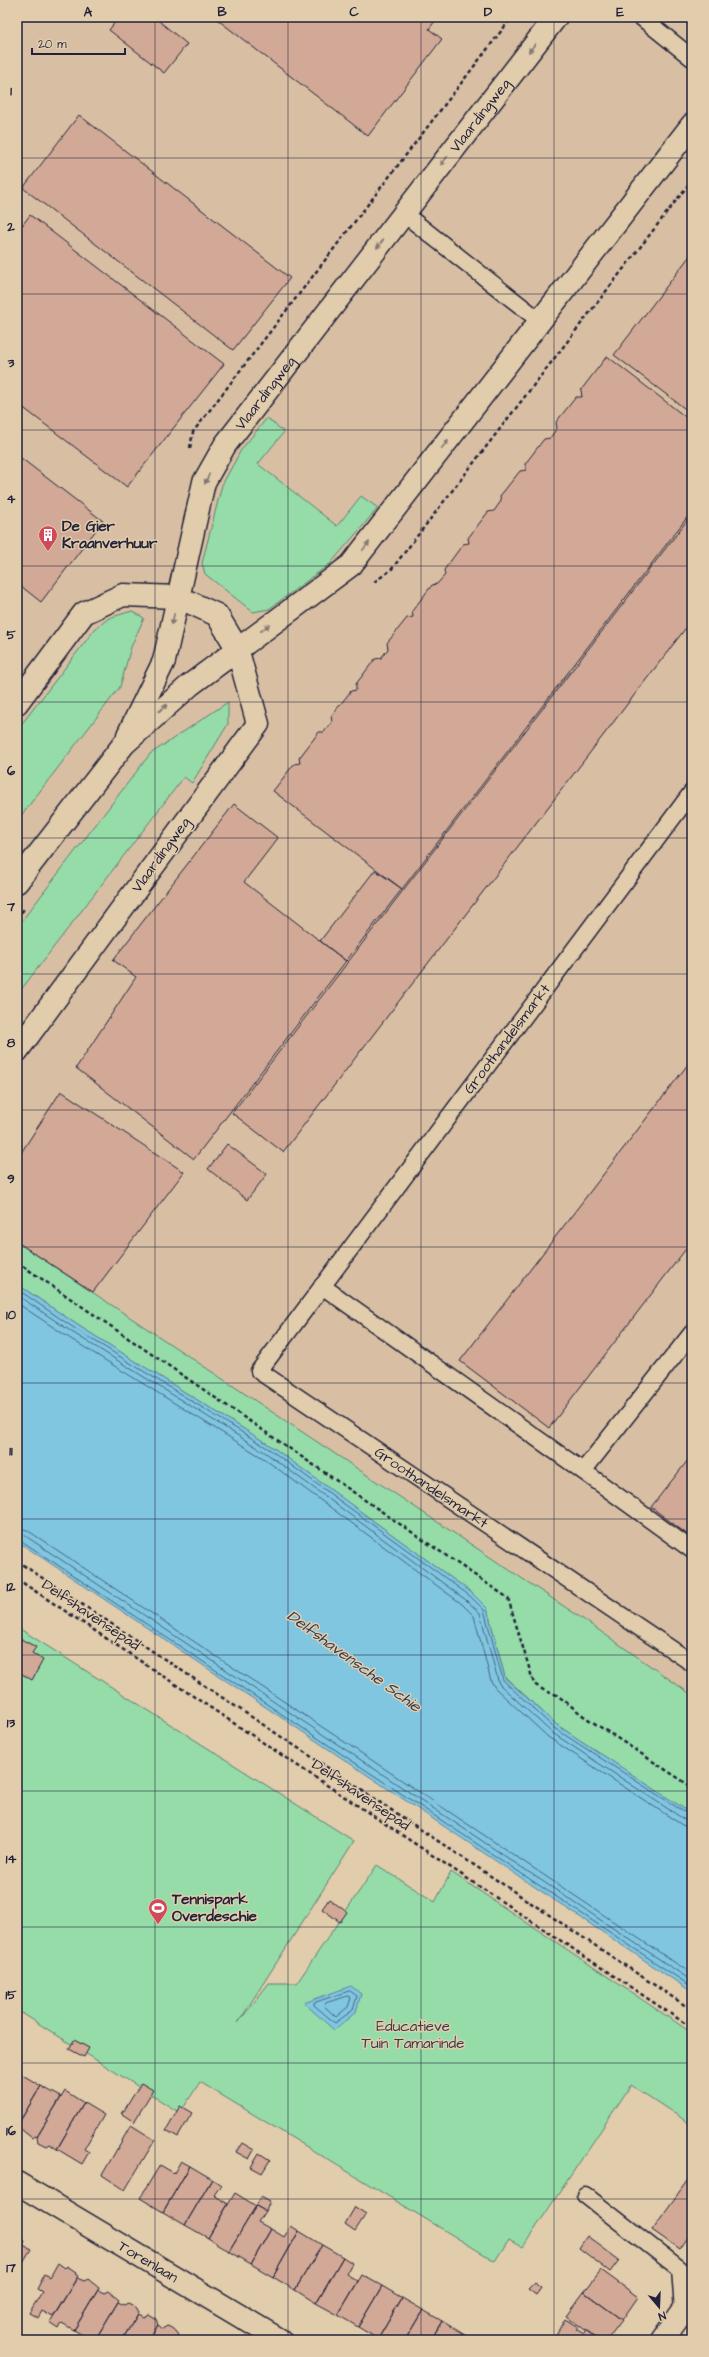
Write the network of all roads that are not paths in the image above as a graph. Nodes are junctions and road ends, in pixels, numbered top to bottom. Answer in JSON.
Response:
{"nodes":[{"id":1,"x":556,"y":17,"type":"edge"},
{"id":2,"x":641,"y":17,"type":"edge"},
{"id":3,"x":692,"y":58,"type":"edge"},
{"id":4,"x":692,"y":125,"type":"edge"},
{"id":5,"x":404,"y":213,"type":"junction"},
{"id":6,"x":540,"y":321,"type":"junction"},
{"id":7,"x":178,"y":597,"type":"junction"},
{"id":8,"x":237,"y":648,"type":"junction"},
{"id":9,"x":17,"y":703,"type":"edge"},
{"id":10,"x":124,"y":744,"type":"junction"},
{"id":11,"x":692,"y":792,"type":"edge"},
{"id":12,"x":17,"y":882,"type":"edge"},
{"id":13,"x":17,"y":1051,"type":"edge"},
{"id":14,"x":322,"y":1286,"type":"junction"},
{"id":15,"x":692,"y":1333,"type":"edge"},
{"id":16,"x":583,"y":1471,"type":"junction"},
{"id":17,"x":692,"y":1550,"type":"edge"},
{"id":18,"x":692,"y":1663,"type":"edge"},
{"id":19,"x":17,"y":2183,"type":"edge"},
{"id":20,"x":585,"y":2195,"type":"dead end"},
{"id":21,"x":688,"y":2314,"type":"edge"},
{"id":22,"x":280,"y":2340,"type":"edge"},
{"id":23,"x":662,"y":2340,"type":"edge"}],
"edges":[{"from":1,"to":5,"type":"street","name":"Vlaardingweg","one_way":true},
{"from":2,"to":3,"type":"lane"},
{"from":4,"to":6,"type":"street","name":"Vlaardingweg"},
{"from":5,"to":6,"type":"lane"},
{"from":5,"to":7,"type":"street","name":"Vlaardingweg","one_way":true},
{"from":8,"to":6,"type":"street","name":"Vlaardingweg","one_way":true},
{"from":7,"to":8,"type":"street","name":"Vlaardingweg"},
{"from":7,"to":9,"type":"street","name":"Vlaardingweg"},
{"from":7,"to":10,"type":"street","name":"Vlaardingweg","one_way":true},
{"from":10,"to":8,"type":"street","name":"Vlaardingweg","one_way":true},
{"from":8,"to":13,"type":"street","name":"Vlaardingweg"},
{"from":10,"to":12,"type":"street","name":"Vlaardingweg"},
{"from":11,"to":14,"type":"lane","name":"Groothandelsmarkt"},
{"from":14,"to":16,"type":"lane"},
{"from":14,"to":18,"type":"lane","name":"Groothandelsmarkt"},
{"from":15,"to":16,"type":"lane"},
{"from":16,"to":17,"type":"lane"},
{"from":19,"to":22,"type":"street","name":"Torenlaan"},
{"from":20,"to":21,"type":"lane"},
{"from":21,"to":23,"type":"street"}]}
